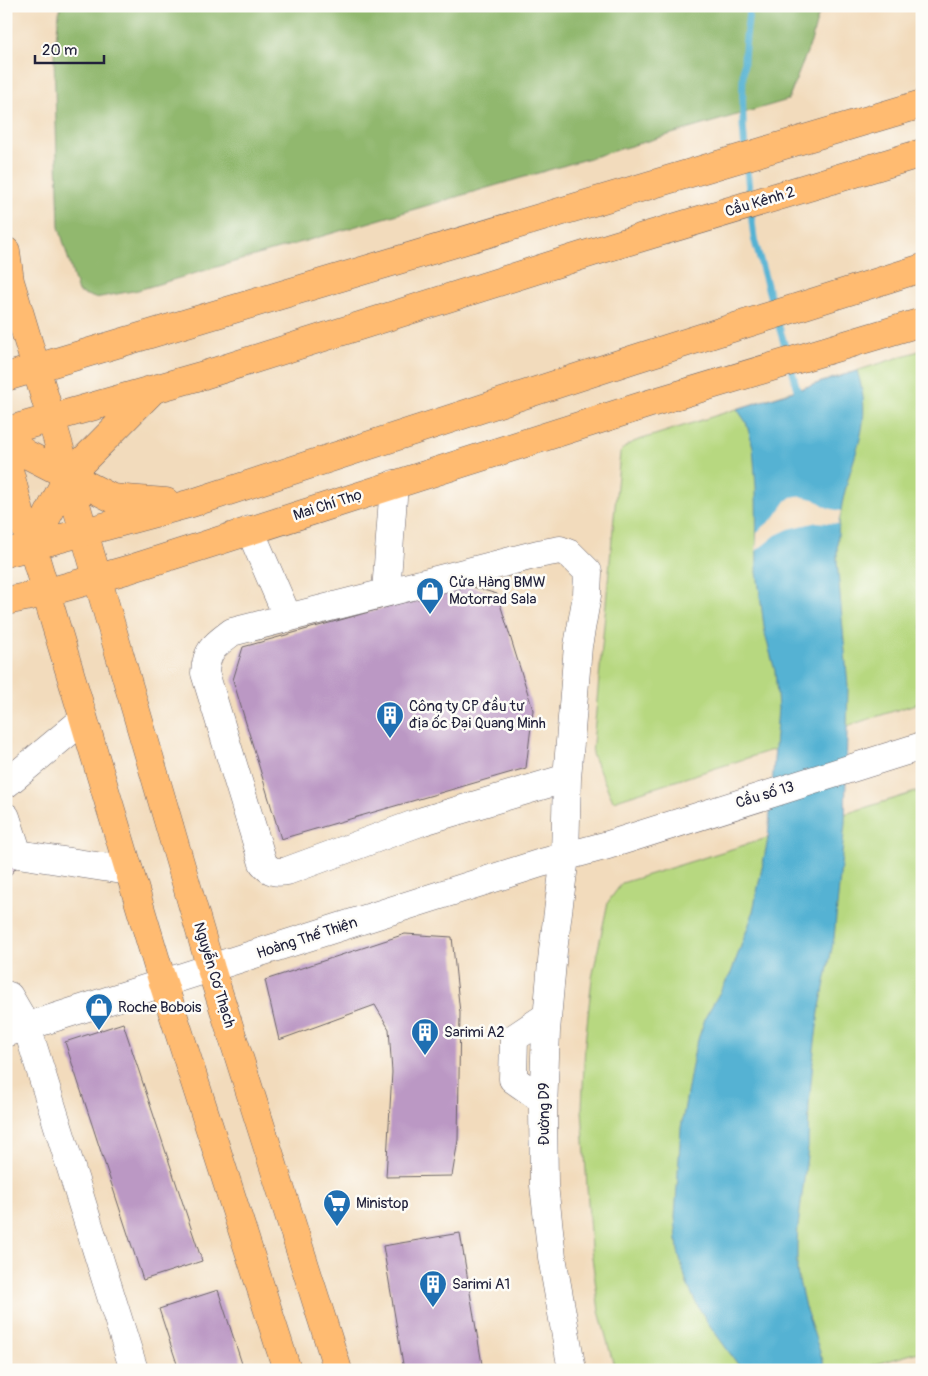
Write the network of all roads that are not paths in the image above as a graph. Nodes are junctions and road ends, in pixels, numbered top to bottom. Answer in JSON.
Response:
{"nodes":[{"id":1,"x":912,"y":107,"type":"edge"},
{"id":2,"x":919,"y":153,"type":"edge"},
{"id":3,"x":6,"y":251,"type":"edge"},
{"id":4,"x":922,"y":268,"type":"edge"},
{"id":5,"x":922,"y":322,"type":"edge"},
{"id":6,"x":36,"y":368,"type":"junction"},
{"id":7,"x":6,"y":378,"type":"edge"},
{"id":8,"x":154,"y":389,"type":"junction"},
{"id":9,"x":51,"y":418,"type":"junction"},
{"id":10,"x":6,"y":431,"type":"edge"},
{"id":11,"x":11,"y":460,"type":"edge"},
{"id":12,"x":68,"y":476,"type":"junction"},
{"id":13,"x":394,"y":484,"type":"junction"},
{"id":14,"x":192,"y":503,"type":"junction"},
{"id":15,"x":22,"y":530,"type":"edge"},
{"id":16,"x":250,"y":530,"type":"junction"},
{"id":17,"x":84,"y":532,"type":"junction"},
{"id":18,"x":97,"y":578,"type":"junction"},
{"id":19,"x":386,"y":592,"type":"junction"},
{"id":20,"x":45,"y":593,"type":"junction"},
{"id":21,"x":6,"y":600,"type":"edge"},
{"id":22,"x":288,"y":618,"type":"junction"},
{"id":23,"x":83,"y":720,"type":"junction"},
{"id":24,"x":922,"y":746,"type":"edge"},
{"id":25,"x":567,"y":778,"type":"junction"},
{"id":26,"x":6,"y":784,"type":"edge"},
{"id":27,"x":6,"y":817,"type":"edge"},
{"id":28,"x":608,"y":844,"type":"joint"},
{"id":29,"x":565,"y":857,"type":"junction"},
{"id":30,"x":129,"y":871,"type":"junction"},
{"id":31,"x":211,"y":968,"type":"junction"},
{"id":32,"x":163,"y":983,"type":"junction"},
{"id":33,"x":6,"y":995,"type":"edge"},
{"id":34,"x":16,"y":1030,"type":"edge"},
{"id":35,"x":134,"y":1370,"type":"edge"},
{"id":36,"x":287,"y":1370,"type":"edge"},
{"id":37,"x":338,"y":1370,"type":"edge"},
{"id":38,"x":572,"y":1370,"type":"edge"}],
"edges":[{"from":1,"to":6,"type":"main road"},
{"from":2,"to":8,"type":"main road","name":"Cầu Kênh 2"},
{"from":3,"to":6,"type":"main road"},
{"from":4,"to":14,"type":"main road"},
{"from":5,"to":13,"type":"main road","name":"Mai Chí Thọ"},
{"from":6,"to":7,"type":"main road"},
{"from":6,"to":9,"type":"main road","name":"Nguyễn Cơ Thạch"},
{"from":8,"to":9,"type":"main road"},
{"from":8,"to":12,"type":"main road"},
{"from":9,"to":10,"type":"main road"},
{"from":9,"to":11,"type":"main road"},
{"from":9,"to":12,"type":"main road","name":"Nguyễn Cơ Thạch"},
{"from":11,"to":12,"type":"main road"},
{"from":11,"to":15,"type":"main road"},
{"from":12,"to":14,"type":"main road"},
{"from":12,"to":15,"type":"main road"},
{"from":12,"to":17,"type":"main road","name":"Nguyễn Cơ Thạch"},
{"from":13,"to":16,"type":"main road","name":"Mai Chí Thọ"},
{"from":13,"to":19,"type":"street"},
{"from":14,"to":17,"type":"main road"},
{"from":15,"to":17,"type":"main road"},
{"from":15,"to":20,"type":"main road"},
{"from":16,"to":18,"type":"main road","name":"Mai Chí Thọ"},
{"from":16,"to":22,"type":"street"},
{"from":17,"to":18,"type":"main road","name":"Nguyễn Cơ Thạch"},
{"from":18,"to":20,"type":"main road","name":"Mai Chí Thọ"},
{"from":18,"to":31,"type":"main road","name":"Nguyễn Cơ Thạch"},
{"from":19,"to":22,"type":"street"},
{"from":19,"to":25,"type":"street","name":"Đường D9"},
{"from":20,"to":21,"type":"main road","name":"Mai Chí Thọ"},
{"from":20,"to":23,"type":"main road"},
{"from":22,"to":25,"type":"street"},
{"from":23,"to":26,"type":"street"},
{"from":23,"to":30,"type":"main road"},
{"from":24,"to":28,"type":"street","name":"Cầu số 13"},
{"from":25,"to":29,"type":"street","name":"Đường D9"},
{"from":27,"to":30,"type":"street"},
{"from":28,"to":29,"type":"street","name":"Hoàng Thế Thiện"},
{"from":29,"to":31,"type":"street","name":"Hoàng Thế Thiện"},
{"from":29,"to":38,"type":"street","name":"Đường D9"},
{"from":30,"to":32,"type":"main road"},
{"from":31,"to":32,"type":"street","name":"Hoàng Thế Thiện"},
{"from":31,"to":37,"type":"main road","name":"Nguyễn Cơ Thạch"},
{"from":32,"to":34,"type":"street","name":"Hoàng Thế Thiện"},
{"from":32,"to":36,"type":"main road"},
{"from":33,"to":34,"type":"street"},
{"from":34,"to":35,"type":"street"}]}
